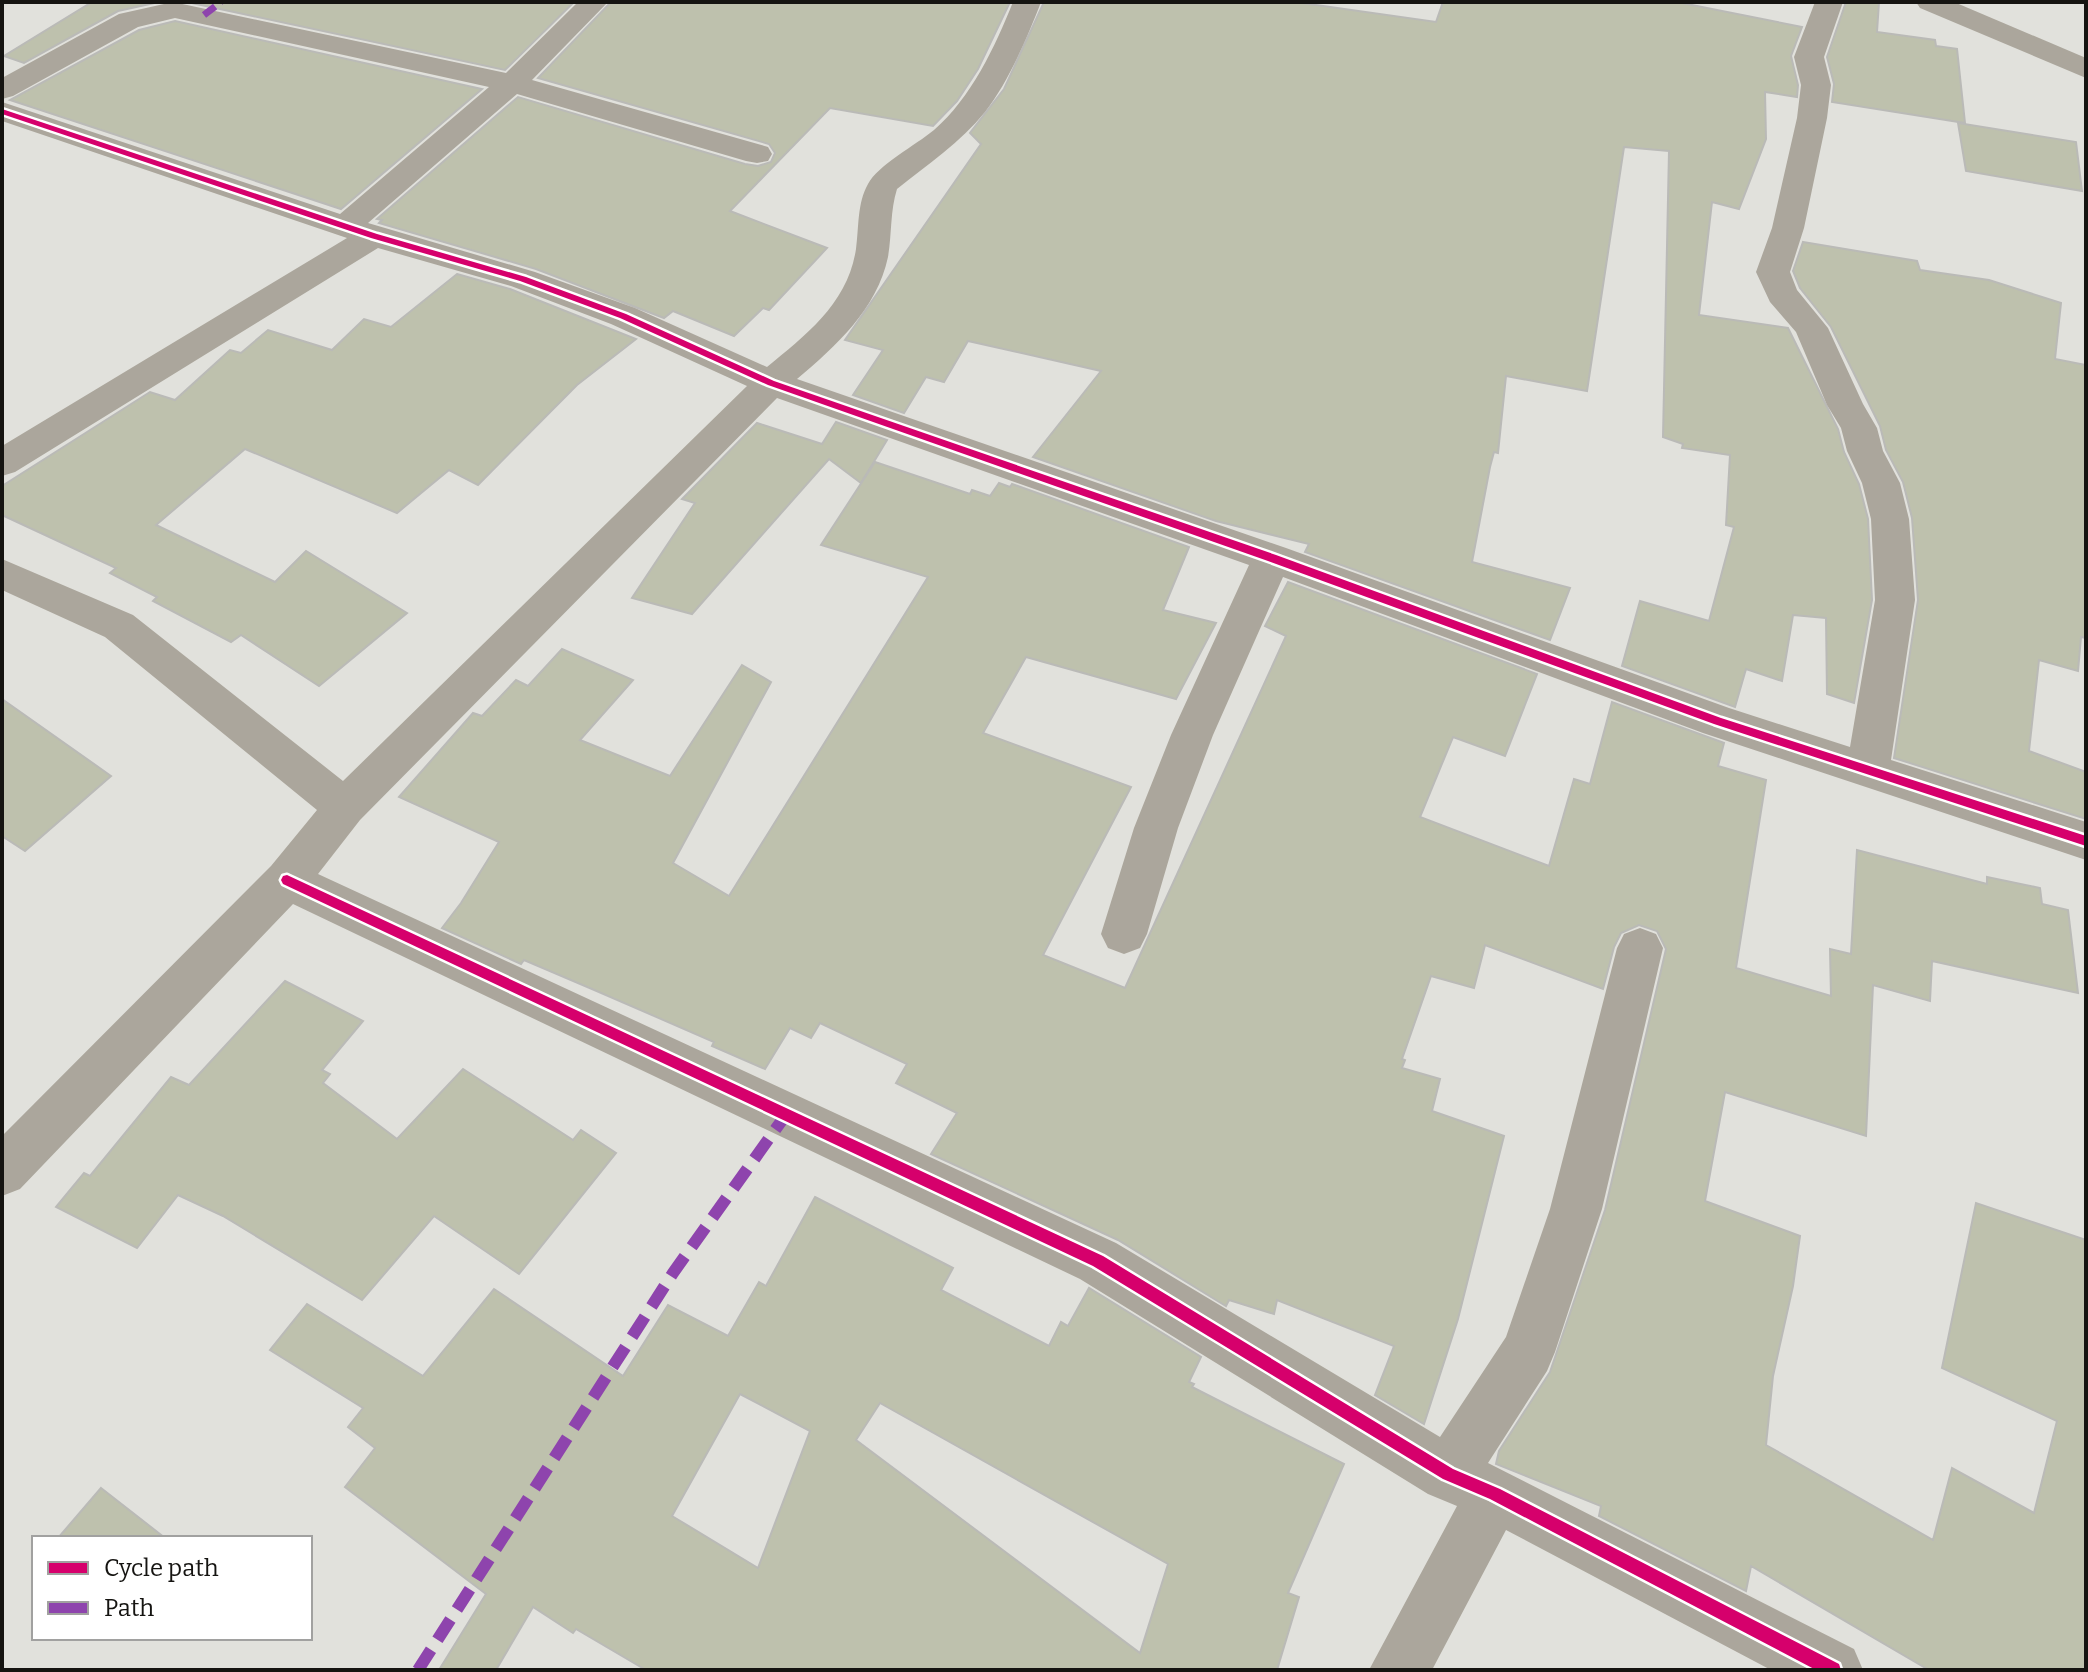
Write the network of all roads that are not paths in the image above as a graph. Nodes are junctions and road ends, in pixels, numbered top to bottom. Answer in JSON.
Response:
{"nodes":[{"id":1,"x":594,"y":2,"type":"edge"},
{"id":2,"x":1027,"y":2,"type":"edge"},
{"id":3,"x":1829,"y":2,"type":"edge"},
{"id":4,"x":1930,"y":2,"type":"edge"},
{"id":5,"x":292,"y":12,"type":"dead end"},
{"id":6,"x":269,"y":31,"type":"junction"},
{"id":7,"x":2086,"y":69,"type":"edge"},
{"id":8,"x":512,"y":83,"type":"junction"},
{"id":9,"x":2,"y":90,"type":"edge"},
{"id":10,"x":2,"y":111,"type":"edge"},
{"id":11,"x":757,"y":154,"type":"dead end"},
{"id":12,"x":359,"y":231,"type":"junction"},
{"id":13,"x":771,"y":383,"type":"junction"},
{"id":14,"x":2,"y":463,"type":"edge"},
{"id":15,"x":1272,"y":558,"type":"junction"},
{"id":16,"x":2,"y":573,"type":"edge"},
{"id":17,"x":1869,"y":770,"type":"junction"},
{"id":18,"x":345,"y":807,"type":"junction"},
{"id":19,"x":2086,"y":841,"type":"edge"},
{"id":20,"x":287,"y":880,"type":"junction"},
{"id":21,"x":1124,"y":934,"type":"dead end"},
{"id":22,"x":1640,"y":948,"type":"dead end"},
{"id":23,"x":2,"y":1172,"type":"edge"},
{"id":24,"x":1471,"y":1484,"type":"junction"},
{"id":25,"x":1399,"y":1670,"type":"edge"},
{"id":26,"x":1833,"y":1670,"type":"edge"}],
"edges":[{"from":1,"to":8,"type":"street"},
{"from":2,"to":13,"type":"street"},
{"from":3,"to":17,"type":"street"},
{"from":4,"to":7,"type":"street"},
{"from":5,"to":6,"type":"street"},
{"from":6,"to":8,"type":"street"},
{"from":6,"to":9,"type":"street"},
{"from":8,"to":11,"type":"street"},
{"from":8,"to":12,"type":"street"},
{"from":10,"to":12,"type":"street"},
{"from":12,"to":13,"type":"street"},
{"from":12,"to":14,"type":"street"},
{"from":13,"to":15,"type":"street"},
{"from":13,"to":18,"type":"street"},
{"from":15,"to":17,"type":"street"},
{"from":15,"to":21,"type":"street"},
{"from":16,"to":18,"type":"street"},
{"from":17,"to":19,"type":"street"},
{"from":18,"to":20,"type":"street"},
{"from":20,"to":23,"type":"street"},
{"from":20,"to":24,"type":"street"},
{"from":22,"to":24,"type":"street"},
{"from":24,"to":25,"type":"street"},
{"from":24,"to":26,"type":"street"}]}
